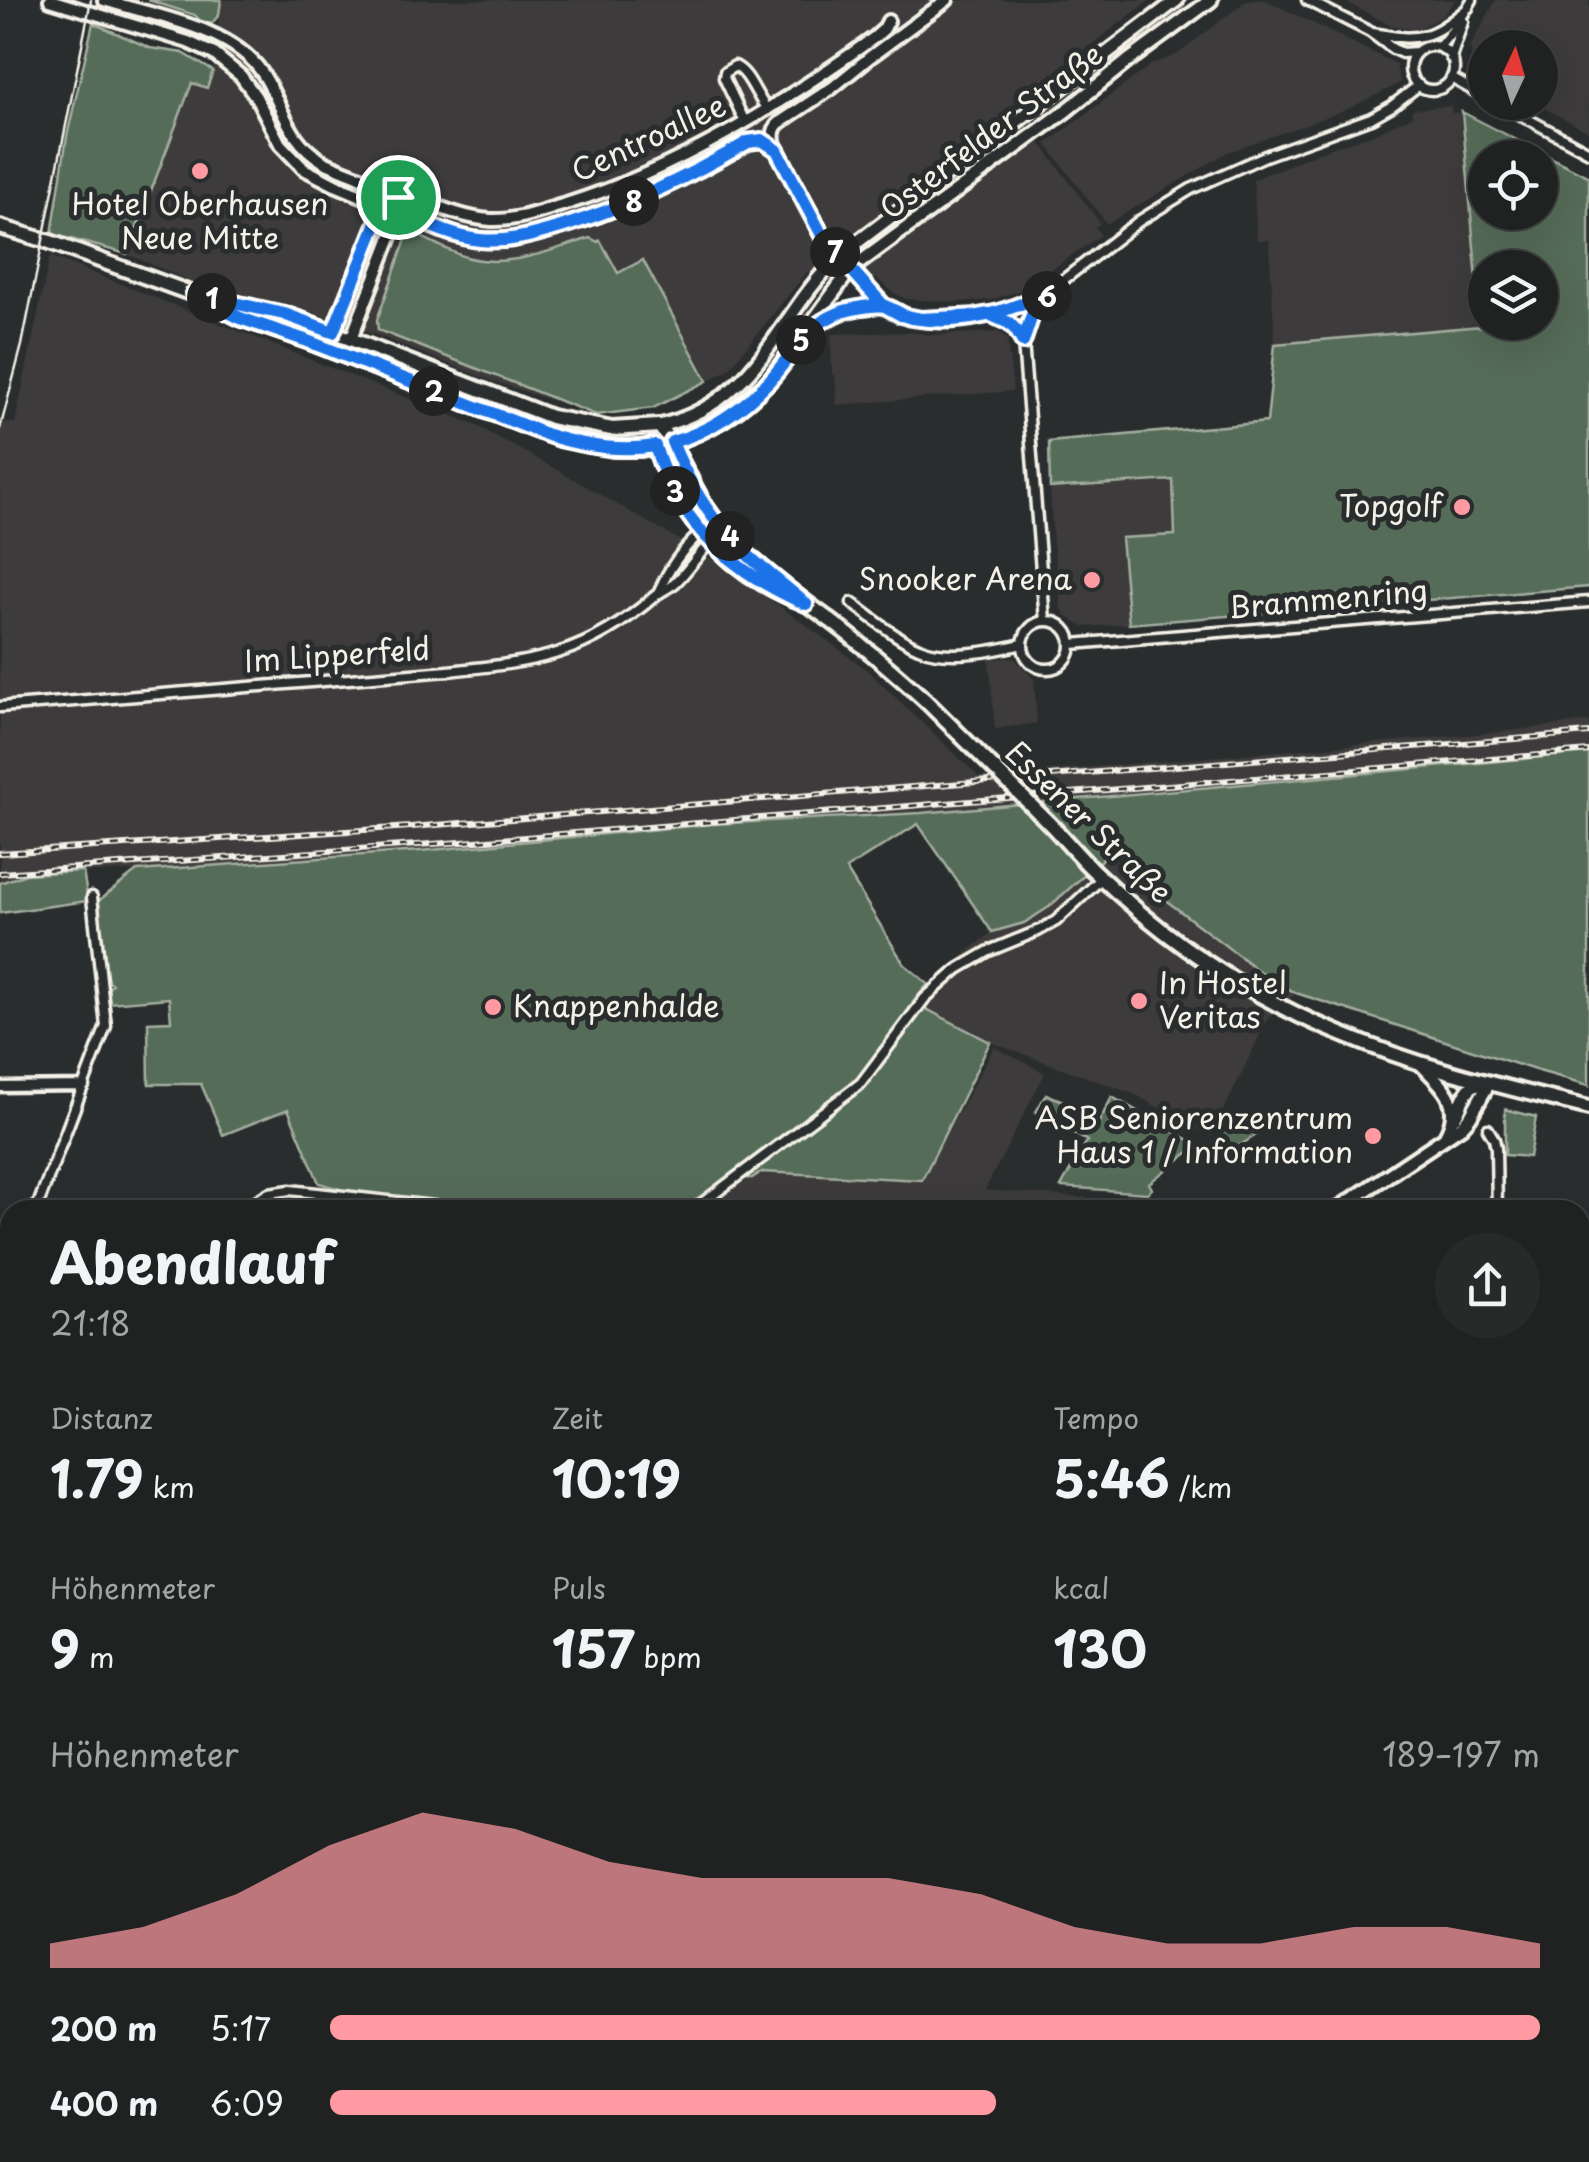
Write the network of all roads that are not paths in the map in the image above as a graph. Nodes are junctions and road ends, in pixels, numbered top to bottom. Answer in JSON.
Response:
{"nodes":[{"id":1,"x":50,"y":0,"type":"edge"},
{"id":2,"x":104,"y":0,"type":"edge"},
{"id":3,"x":947,"y":0,"type":"edge"},
{"id":4,"x":1177,"y":0,"type":"edge"},
{"id":5,"x":1211,"y":0,"type":"edge"},
{"id":6,"x":1306,"y":0,"type":"edge"},
{"id":7,"x":1470,"y":4,"type":"edge"},
{"id":8,"x":888,"y":21,"type":"dead end"},
{"id":9,"x":1370,"y":32,"type":"junction"},
{"id":10,"x":1439,"y":48,"type":"junction"},
{"id":11,"x":1418,"y":52,"type":"junction"},
{"id":12,"x":1451,"y":58,"type":"junction"},
{"id":13,"x":1452,"y":78,"type":"junction"},
{"id":14,"x":1419,"y":85,"type":"junction"},
{"id":15,"x":1468,"y":87,"type":"edge"},
{"id":16,"x":768,"y":110,"type":"junction"},
{"id":17,"x":1529,"y":120,"type":"edge"},
{"id":18,"x":745,"y":122,"type":"junction"},
{"id":19,"x":777,"y":150,"type":"junction"},
{"id":20,"x":1589,"y":152,"type":"edge"},
{"id":21,"x":395,"y":193,"type":"junction"},
{"id":22,"x":384,"y":205,"type":"junction"},
{"id":23,"x":400,"y":212,"type":"junction"},
{"id":24,"x":0,"y":226,"type":"edge"},
{"id":25,"x":838,"y":256,"type":"junction"},
{"id":26,"x":851,"y":269,"type":"junction"},
{"id":27,"x":1052,"y":288,"type":"junction"},
{"id":28,"x":193,"y":294,"type":"junction"},
{"id":29,"x":883,"y":305,"type":"junction"},
{"id":30,"x":989,"y":314,"type":"junction"},
{"id":31,"x":807,"y":331,"type":"junction"},
{"id":32,"x":333,"y":332,"type":"junction"},
{"id":33,"x":351,"y":339,"type":"junction"},
{"id":34,"x":1023,"y":342,"type":"junction"},
{"id":35,"x":333,"y":351,"type":"junction"},
{"id":36,"x":659,"y":426,"type":"junction"},
{"id":37,"x":672,"y":442,"type":"junction"},
{"id":38,"x":655,"y":446,"type":"junction"},
{"id":39,"x":719,"y":525,"type":"junction"},
{"id":40,"x":706,"y":537,"type":"junction"},
{"id":41,"x":1589,"y":602,"type":"edge"},
{"id":42,"x":852,"y":603,"type":"dead end"},
{"id":43,"x":806,"y":604,"type":"junction"},
{"id":44,"x":1045,"y":621,"type":"junction"},
{"id":45,"x":1022,"y":644,"type":"junction"},
{"id":46,"x":1072,"y":644,"type":"junction"},
{"id":47,"x":0,"y":707,"type":"edge"},
{"id":48,"x":1102,"y":878,"type":"junction"},
{"id":49,"x":92,"y":897,"type":"dead end"},
{"id":50,"x":1420,"y":1063,"type":"junction"},
{"id":51,"x":1489,"y":1083,"type":"junction"},
{"id":52,"x":84,"y":1086,"type":"junction"},
{"id":53,"x":0,"y":1087,"type":"edge"},
{"id":54,"x":1589,"y":1108,"type":"edge"},
{"id":55,"x":1455,"y":1117,"type":"junction"},
{"id":56,"x":1488,"y":1128,"type":"dead end"},
{"id":57,"x":1445,"y":1138,"type":"junction"},
{"id":58,"x":40,"y":1200,"type":"edge"},
{"id":59,"x":257,"y":1200,"type":"edge"},
{"id":60,"x":379,"y":1200,"type":"edge"},
{"id":61,"x":706,"y":1200,"type":"edge"},
{"id":62,"x":1351,"y":1200,"type":"edge"},
{"id":63,"x":1496,"y":1200,"type":"edge"}],
"edges":[{"from":1,"to":22,"type":"street","name":"Centroallee"},
{"from":2,"to":21,"type":"street","name":"Centroallee"},
{"from":3,"to":19,"type":"street","name":"Centroallee"},
{"from":4,"to":25,"type":"main road","name":"Osterfelder Straße"},
{"from":5,"to":26,"type":"main road","name":"Osterfelder Straße"},
{"from":6,"to":9,"type":"street"},
{"from":7,"to":9,"type":"street"},
{"from":7,"to":10,"type":"street"},
{"from":7,"to":12,"type":"street"},
{"from":8,"to":16,"type":"street","name":"Centroallee"},
{"from":9,"to":11,"type":"street"},
{"from":10,"to":11,"type":"street"},
{"from":10,"to":12,"type":"street"},
{"from":11,"to":14,"type":"street"},
{"from":12,"to":13,"type":"street"},
{"from":13,"to":14,"type":"street"},
{"from":13,"to":15,"type":"street"},
{"from":14,"to":27,"type":"street"},
{"from":16,"to":18,"type":"street","name":"Centroallee"},
{"from":16,"to":18,"type":"street"},
{"from":17,"to":20,"type":"street"},
{"from":18,"to":21,"type":"street","name":"Centroallee"},
{"from":19,"to":23,"type":"street","name":"Centroallee"},
{"from":19,"to":25,"type":"street"},
{"from":21,"to":22,"type":"street"},
{"from":21,"to":23,"type":"street"},
{"from":22,"to":23,"type":"street","name":"Centroallee"},
{"from":22,"to":32,"type":"street"},
{"from":23,"to":33,"type":"street"},
{"from":24,"to":28,"type":"main road"},
{"from":25,"to":26,"type":"main road"},
{"from":25,"to":36,"type":"main road","name":"Osterfelder Straße"},
{"from":26,"to":29,"type":"street"},
{"from":26,"to":31,"type":"main road","name":"Osterfelder Straße"},
{"from":27,"to":30,"type":"street"},
{"from":27,"to":34,"type":"street"},
{"from":28,"to":32,"type":"main road"},
{"from":28,"to":35,"type":"main road"},
{"from":29,"to":30,"type":"street"},
{"from":29,"to":31,"type":"street"},
{"from":30,"to":34,"type":"street"},
{"from":31,"to":37,"type":"main road","name":"Osterfelder Straße"},
{"from":32,"to":33,"type":"main road"},
{"from":32,"to":35,"type":"main road"},
{"from":33,"to":35,"type":"main road"},
{"from":33,"to":36,"type":"main road"},
{"from":34,"to":44,"type":"street"},
{"from":35,"to":38,"type":"main road"},
{"from":36,"to":37,"type":"main road","name":"Essener Straße"},
{"from":36,"to":38,"type":"main road"},
{"from":37,"to":38,"type":"main road"},
{"from":37,"to":39,"type":"main road","name":"Essener Straße"},
{"from":38,"to":40,"type":"main road","name":"Essener Straße"},
{"from":39,"to":40,"type":"main road"},
{"from":39,"to":43,"type":"main road","name":"Essener Straße"},
{"from":40,"to":43,"type":"main road","name":"Essener Straße"},
{"from":40,"to":47,"type":"street","name":"Im Lipperfeld"},
{"from":41,"to":46,"type":"street","name":"Brammenring"},
{"from":42,"to":45,"type":"street"},
{"from":43,"to":48,"type":"main road","name":"Essener Straße","bridge":true},
{"from":44,"to":45,"type":"street"},
{"from":44,"to":46,"type":"street"},
{"from":45,"to":46,"type":"street","name":"Brammenring"},
{"from":48,"to":50,"type":"main road","name":"Essener Straße"},
{"from":48,"to":61,"type":"street"},
{"from":49,"to":52,"type":"street"},
{"from":50,"to":51,"type":"main road","name":"Essener Straße"},
{"from":50,"to":55,"type":"main road"},
{"from":51,"to":54,"type":"main road","name":"Essener Straße"},
{"from":51,"to":55,"type":"main road"},
{"from":51,"to":57,"type":"main road"},
{"from":52,"to":53,"type":"street"},
{"from":52,"to":58,"type":"street"},
{"from":55,"to":57,"type":"main road"},
{"from":56,"to":63,"type":"street"},
{"from":57,"to":62,"type":"main road"},
{"from":59,"to":60,"type":"street"}]}
